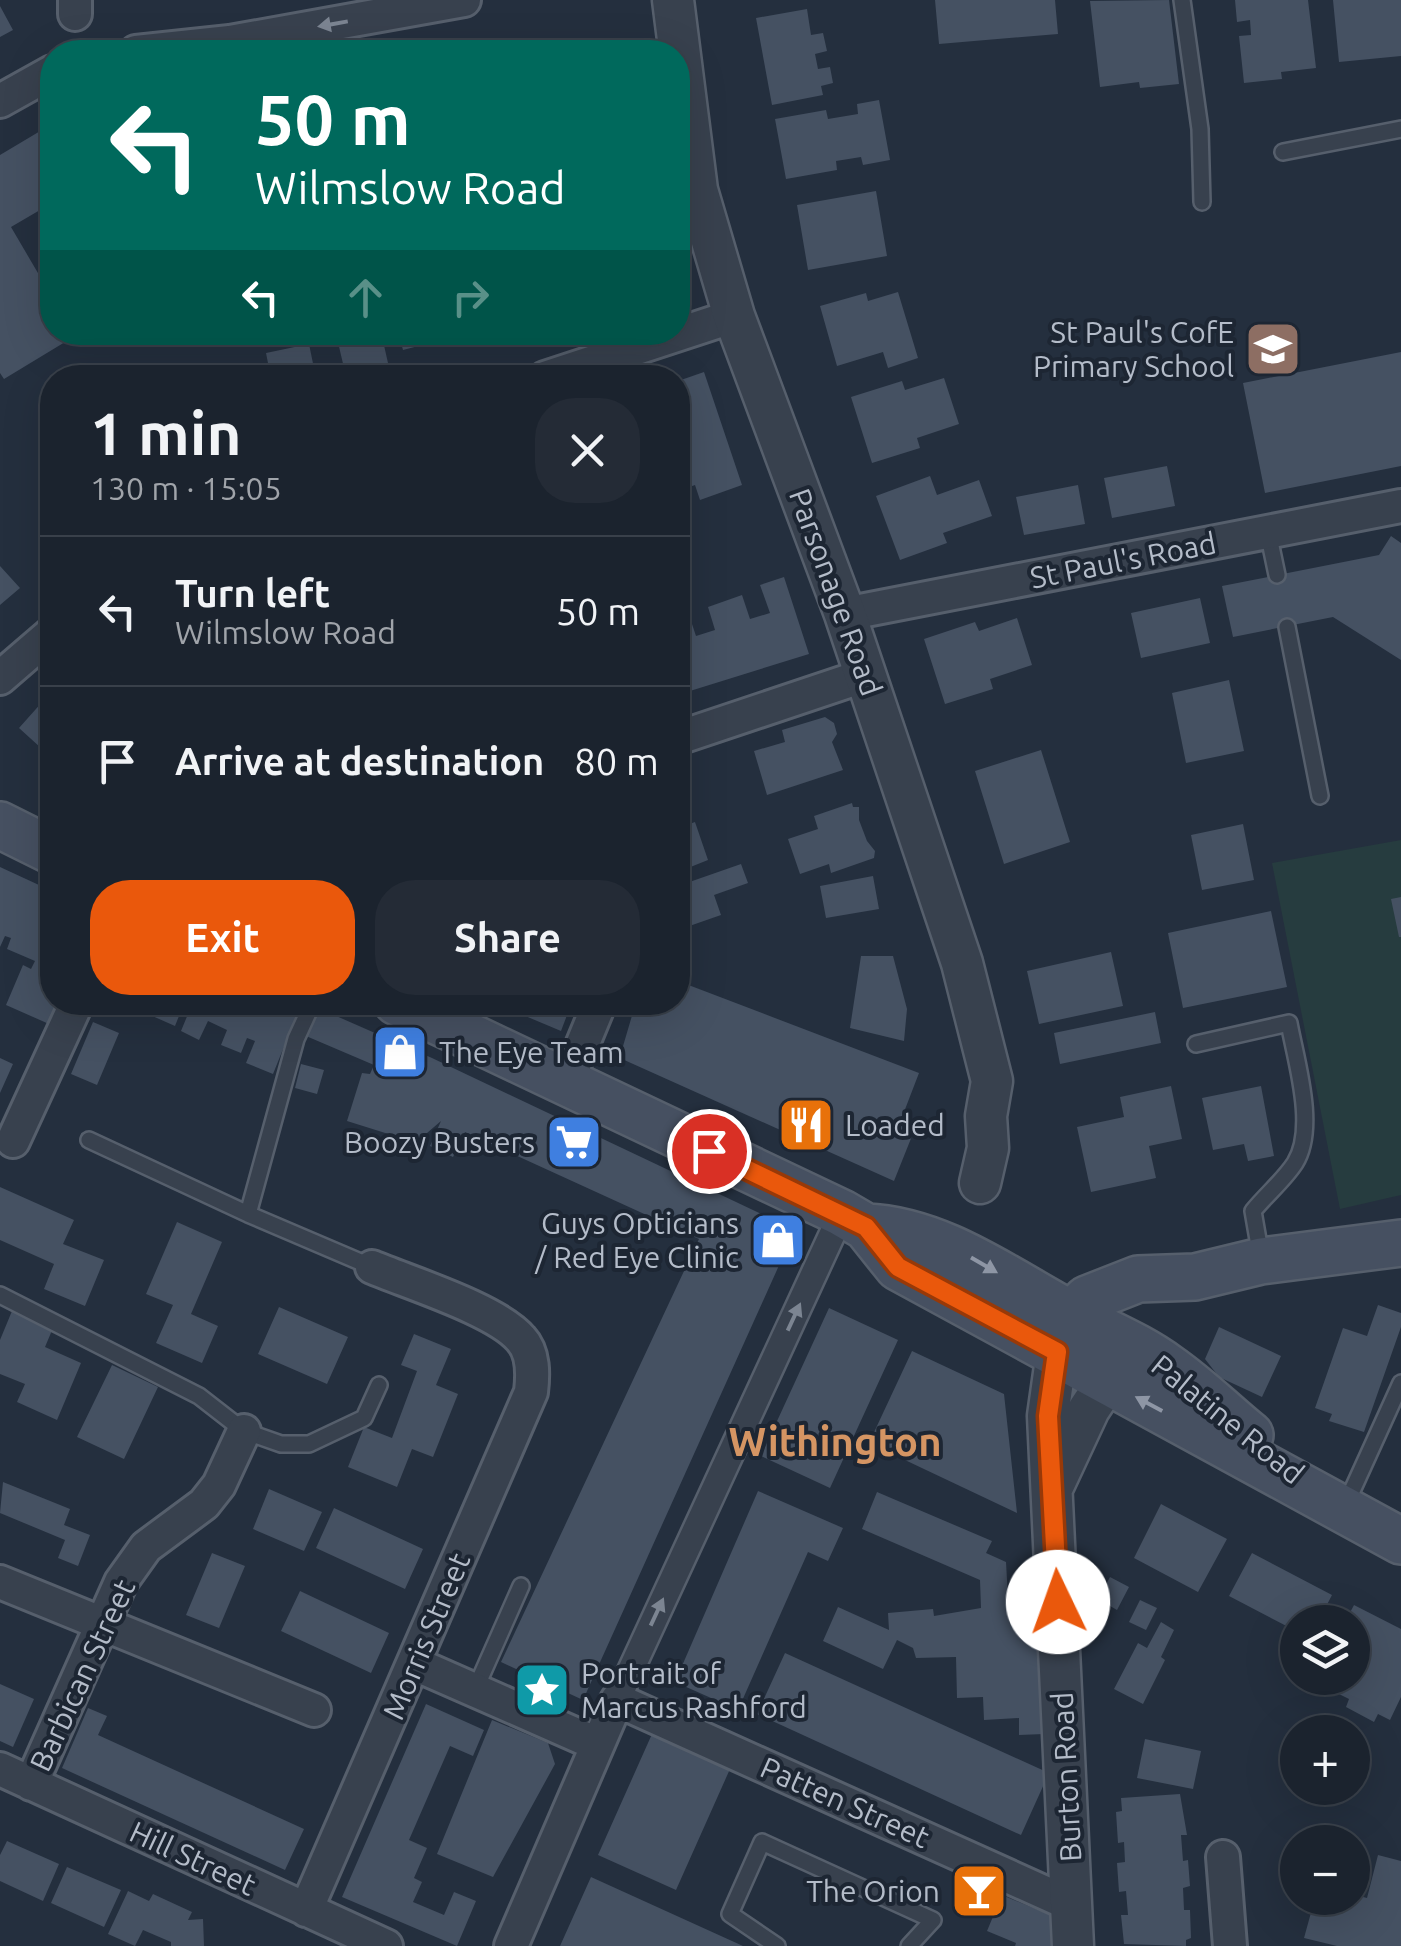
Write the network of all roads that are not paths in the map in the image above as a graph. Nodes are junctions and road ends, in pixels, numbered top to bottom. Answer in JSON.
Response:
{"nodes":[{"id":1,"x":464,"y":0,"type":"edge"},
{"id":2,"x":673,"y":0,"type":"edge"},
{"id":3,"x":1182,"y":0,"type":"edge"},
{"id":4,"x":265,"y":40,"type":"edge"},
{"id":5,"x":678,"y":40,"type":"edge"},
{"id":6,"x":40,"y":79,"type":"edge"},
{"id":7,"x":0,"y":101,"type":"edge"},
{"id":8,"x":1401,"y":130,"type":"edge"},
{"id":9,"x":690,"y":135,"type":"edge"},
{"id":10,"x":1283,"y":152,"type":"dead end"},
{"id":11,"x":1202,"y":202,"type":"dead end"},
{"id":12,"x":734,"y":316,"type":"junction"},
{"id":13,"x":690,"y":331,"type":"edge"},
{"id":14,"x":646,"y":345,"type":"edge"},
{"id":15,"x":585,"y":365,"type":"edge"},
{"id":16,"x":1401,"y":506,"type":"edge"},
{"id":17,"x":1268,"y":532,"type":"junction"},
{"id":18,"x":1277,"y":575,"type":"dead end"},
{"id":19,"x":846,"y":614,"type":"junction"},
{"id":20,"x":1288,"y":626,"type":"dead end"},
{"id":21,"x":40,"y":643,"type":"edge"},
{"id":22,"x":866,"y":675,"type":"junction"},
{"id":23,"x":0,"y":678,"type":"edge"},
{"id":24,"x":690,"y":734,"type":"edge"},
{"id":25,"x":1320,"y":796,"type":"dead end"},
{"id":26,"x":0,"y":825,"type":"edge"},
{"id":27,"x":40,"y":846,"type":"edge"},
{"id":28,"x":71,"y":1015,"type":"edge"},
{"id":29,"x":307,"y":1015,"type":"edge"},
{"id":30,"x":425,"y":1015,"type":"edge"},
{"id":31,"x":595,"y":1015,"type":"edge"},
{"id":32,"x":1196,"y":1044,"type":"dead end"},
{"id":33,"x":568,"y":1082,"type":"junction"},
{"id":34,"x":90,"y":1140,"type":"dead end"},
{"id":35,"x":13,"y":1142,"type":"dead end"},
{"id":36,"x":980,"y":1183,"type":"dead end"},
{"id":37,"x":248,"y":1214,"type":"junction"},
{"id":38,"x":854,"y":1220,"type":"junction"},
{"id":39,"x":1401,"y":1244,"type":"edge"},
{"id":40,"x":1262,"y":1261,"type":"junction"},
{"id":41,"x":372,"y":1267,"type":"joint"},
{"id":42,"x":1195,"y":1278,"type":"junction"},
{"id":43,"x":0,"y":1295,"type":"edge"},
{"id":44,"x":1064,"y":1334,"type":"junction"},
{"id":45,"x":1128,"y":1342,"type":"junction"},
{"id":46,"x":1107,"y":1382,"type":"junction"},
{"id":47,"x":1401,"y":1382,"type":"edge"},
{"id":48,"x":379,"y":1385,"type":"dead end"},
{"id":49,"x":244,"y":1430,"type":"junction"},
{"id":50,"x":1052,"y":1488,"type":"junction"},
{"id":51,"x":1336,"y":1504,"type":"junction"},
{"id":52,"x":1401,"y":1541,"type":"edge"},
{"id":53,"x":0,"y":1582,"type":"edge"},
{"id":54,"x":521,"y":1586,"type":"dead end"},
{"id":55,"x":104,"y":1623,"type":"junction"},
{"id":56,"x":415,"y":1664,"type":"junction"},
{"id":57,"x":475,"y":1690,"type":"junction"},
{"id":58,"x":616,"y":1700,"type":"junction"},
{"id":59,"x":314,"y":1710,"type":"dead end"},
{"id":60,"x":597,"y":1744,"type":"junction"},
{"id":61,"x":0,"y":1769,"type":"edge"},
{"id":62,"x":31,"y":1784,"type":"junction"},
{"id":63,"x":1223,"y":1857,"type":"dead end"},
{"id":64,"x":1072,"y":1905,"type":"junction"},
{"id":65,"x":306,"y":1910,"type":"junction"},
{"id":66,"x":386,"y":1946,"type":"edge"},
{"id":67,"x":511,"y":1946,"type":"edge"},
{"id":68,"x":777,"y":1946,"type":"edge"},
{"id":69,"x":909,"y":1946,"type":"edge"},
{"id":70,"x":1073,"y":1946,"type":"edge"},
{"id":71,"x":1230,"y":1946,"type":"edge"}],
"edges":[{"from":1,"to":4,"type":"street","one_way":true},
{"from":2,"to":5,"type":"street","name":"Parsonage Road"},
{"from":3,"to":11,"type":"lane"},
{"from":6,"to":7,"type":"street"},
{"from":8,"to":10,"type":"lane"},
{"from":9,"to":12,"type":"street","name":"Parsonage Road"},
{"from":12,"to":13,"type":"street"},
{"from":12,"to":19,"type":"street","name":"Parsonage Road"},
{"from":14,"to":15,"type":"street"},
{"from":16,"to":17,"type":"street","name":"St Paul's Road"},
{"from":17,"to":18,"type":"lane"},
{"from":17,"to":19,"type":"street","name":"St Paul's Road"},
{"from":19,"to":22,"type":"street","name":"Parsonage Road"},
{"from":20,"to":25,"type":"lane"},
{"from":21,"to":23,"type":"street"},
{"from":22,"to":24,"type":"street"},
{"from":22,"to":36,"type":"street","name":"Parsonage Road"},
{"from":26,"to":27,"type":"main road"},
{"from":28,"to":35,"type":"street"},
{"from":29,"to":37,"type":"lane"},
{"from":30,"to":33,"type":"main road"},
{"from":31,"to":33,"type":"street"},
{"from":32,"to":40,"type":"lane"},
{"from":33,"to":38,"type":"main road"},
{"from":34,"to":37,"type":"lane"},
{"from":37,"to":41,"type":"lane"},
{"from":38,"to":44,"type":"main road"},
{"from":58,"to":38,"type":"street","one_way":true},
{"from":39,"to":40,"type":"main road"},
{"from":40,"to":42,"type":"main road"},
{"from":41,"to":56,"type":"street","name":"Morris Street"},
{"from":42,"to":44,"type":"main road"},
{"from":42,"to":45,"type":"main road"},
{"from":43,"to":49,"type":"lane"},
{"from":44,"to":45,"type":"main road","name":"Palatine Road"},
{"from":44,"to":46,"type":"main road","name":"Palatine Road"},
{"from":44,"to":50,"type":"street","name":"Burton Road"},
{"from":45,"to":46,"type":"main road"},
{"from":45,"to":51,"type":"main road","name":"Palatine Road"},
{"from":46,"to":50,"type":"street","name":"Burton Road"},
{"from":51,"to":46,"type":"main road","name":"Palatine Road","one_way":true},
{"from":47,"to":51,"type":"lane"},
{"from":48,"to":49,"type":"lane"},
{"from":49,"to":55,"type":"street","name":"Barbican Street"},
{"from":50,"to":64,"type":"street","name":"Burton Road"},
{"from":51,"to":52,"type":"main road","name":"Palatine Road"},
{"from":53,"to":55,"type":"street"},
{"from":54,"to":57,"type":"lane"},
{"from":55,"to":59,"type":"street"},
{"from":55,"to":62,"type":"street","name":"Barbican Street"},
{"from":56,"to":57,"type":"street"},
{"from":56,"to":65,"type":"street","name":"Morris Street"},
{"from":57,"to":60,"type":"street"},
{"from":58,"to":60,"type":"street"},
{"from":58,"to":64,"type":"street","name":"Patten Street"},
{"from":60,"to":67,"type":"street"},
{"from":61,"to":62,"type":"street","name":"Hill Street"},
{"from":62,"to":65,"type":"street","name":"Hill Street"},
{"from":63,"to":71,"type":"street"},
{"from":64,"to":70,"type":"street","name":"Burton Road"},
{"from":65,"to":66,"type":"street","name":"Hill Street"},
{"from":68,"to":69,"type":"lane"}]}
